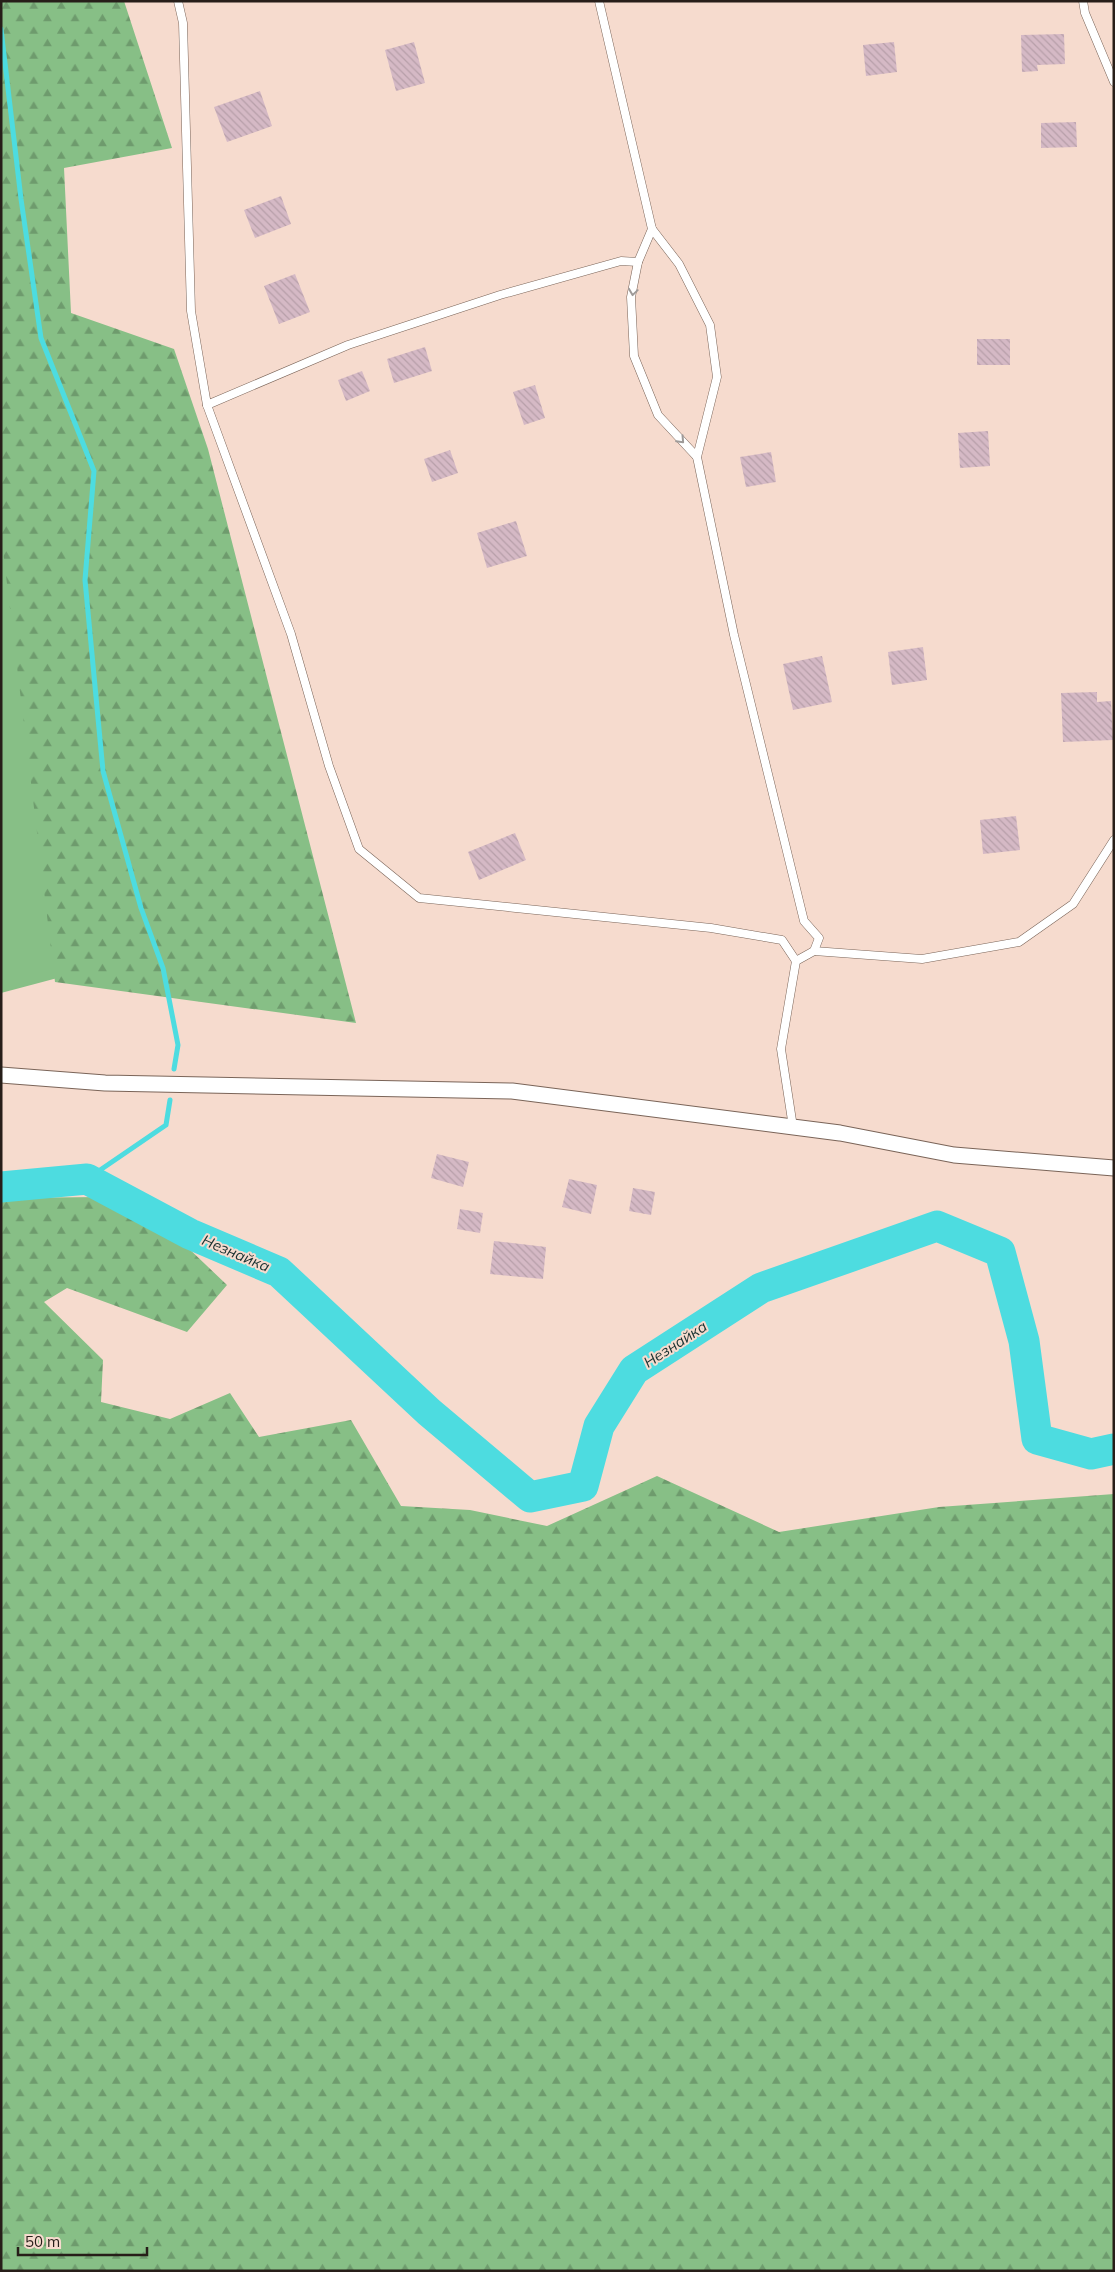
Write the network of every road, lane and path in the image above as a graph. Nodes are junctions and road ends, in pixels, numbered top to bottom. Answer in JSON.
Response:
{"nodes":[{"id":1,"x":178,"y":1,"type":"edge"},
{"id":2,"x":599,"y":1,"type":"edge"},
{"id":3,"x":1083,"y":1,"type":"edge"},
{"id":4,"x":1114,"y":82,"type":"edge"},
{"id":5,"x":652,"y":229,"type":"junction"},
{"id":6,"x":638,"y":262,"type":"junction"},
{"id":7,"x":207,"y":406,"type":"junction"},
{"id":8,"x":697,"y":457,"type":"junction"},
{"id":9,"x":1114,"y":840,"type":"edge"},
{"id":10,"x":814,"y":951,"type":"junction"},
{"id":11,"x":796,"y":961,"type":"junction"},
{"id":12,"x":1,"y":1075,"type":"edge"},
{"id":13,"x":793,"y":1127,"type":"junction"},
{"id":14,"x":1114,"y":1168,"type":"edge"}],
"edges":[{"from":1,"to":7,"type":"lane"},
{"from":2,"to":5,"type":"lane"},
{"from":3,"to":4,"type":"lane"},
{"from":5,"to":6,"type":"lane"},
{"from":5,"to":8,"type":"lane"},
{"from":6,"to":7,"type":"lane"},
{"from":6,"to":8,"type":"lane","one_way":true},
{"from":7,"to":11,"type":"lane"},
{"from":8,"to":10,"type":"lane"},
{"from":9,"to":10,"type":"lane"},
{"from":10,"to":11,"type":"lane"},
{"from":11,"to":13,"type":"lane"},
{"from":12,"to":13,"type":"street"},
{"from":13,"to":14,"type":"street"}]}
